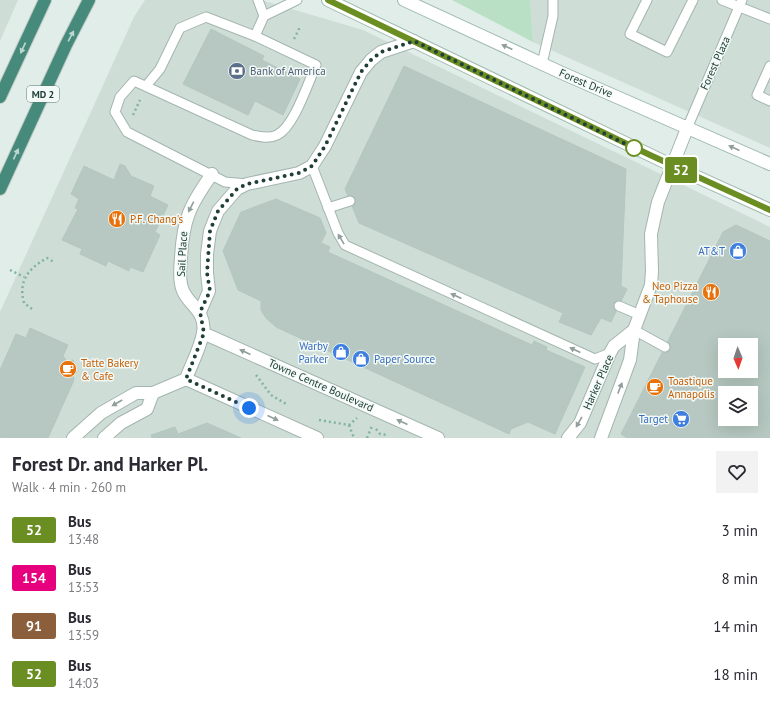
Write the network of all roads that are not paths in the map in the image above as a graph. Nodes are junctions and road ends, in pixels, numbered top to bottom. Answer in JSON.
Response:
{"nodes":[{"id":1,"x":45,"y":0,"type":"edge"},
{"id":2,"x":96,"y":0,"type":"edge"},
{"id":3,"x":258,"y":0,"type":"edge"},
{"id":4,"x":297,"y":0,"type":"edge"},
{"id":5,"x":328,"y":0,"type":"edge"},
{"id":6,"x":404,"y":0,"type":"edge"},
{"id":7,"x":553,"y":0,"type":"edge"},
{"id":8,"x":647,"y":0,"type":"edge"},
{"id":9,"x":694,"y":0,"type":"edge"},
{"id":10,"x":722,"y":0,"type":"edge"},
{"id":11,"x":741,"y":4,"type":"edge"},
{"id":12,"x":87,"y":5,"type":"edge"},
{"id":13,"x":264,"y":16,"type":"junction"},
{"id":14,"x":770,"y":19,"type":"edge"},
{"id":15,"x":255,"y":36,"type":"junction"},
{"id":16,"x":414,"y":41,"type":"junction"},
{"id":17,"x":542,"y":64,"type":"junction"},
{"id":18,"x":770,"y":66,"type":"edge"},
{"id":19,"x":146,"y":86,"type":"junction"},
{"id":20,"x":0,"y":97,"type":"edge"},
{"id":21,"x":770,"y":101,"type":"edge"},
{"id":22,"x":688,"y":126,"type":"junction"},
{"id":23,"x":770,"y":164,"type":"edge"},
{"id":24,"x":312,"y":166,"type":"junction"},
{"id":25,"x":673,"y":166,"type":"junction"},
{"id":26,"x":212,"y":174,"type":"junction"},
{"id":27,"x":247,"y":184,"type":"junction"},
{"id":28,"x":0,"y":189,"type":"edge"},
{"id":29,"x":350,"y":201,"type":"dead end"},
{"id":30,"x":328,"y":208,"type":"junction"},
{"id":31,"x":770,"y":210,"type":"edge"},
{"id":32,"x":619,"y":306,"type":"dead end"},
{"id":33,"x":200,"y":312,"type":"junction"},
{"id":34,"x":640,"y":315,"type":"junction"},
{"id":35,"x":634,"y":330,"type":"junction"},
{"id":36,"x":204,"y":333,"type":"junction"},
{"id":37,"x":665,"y":347,"type":"dead end"},
{"id":38,"x":610,"y":353,"type":"junction"},
{"id":39,"x":186,"y":379,"type":"junction"},
{"id":40,"x":153,"y":393,"type":"junction"},
{"id":41,"x":74,"y":438,"type":"edge"},
{"id":42,"x":104,"y":438,"type":"edge"},
{"id":43,"x":317,"y":438,"type":"edge"},
{"id":44,"x":438,"y":438,"type":"edge"},
{"id":45,"x":568,"y":438,"type":"edge"},
{"id":46,"x":601,"y":438,"type":"edge"}],
"edges":[{"from":1,"to":20,"type":"highway","one_way":true},
{"from":2,"to":12,"type":"highway"},
{"from":3,"to":13,"type":"lane"},
{"from":4,"to":13,"type":"lane"},
{"from":5,"to":16,"type":"street"},
{"from":17,"to":6,"type":"street","name":"Forest Drive","one_way":true},
{"from":7,"to":17,"type":"lane"},
{"from":8,"to":9,"type":"lane"},
{"from":10,"to":11,"type":"lane"},
{"from":11,"to":14,"type":"lane"},
{"from":11,"to":22,"type":"lane","name":"Forest Plaza"},
{"from":28,"to":12,"type":"highway","number":"MD 2","one_way":true},
{"from":13,"to":15,"type":"lane"},
{"from":15,"to":19,"type":"lane"},
{"from":15,"to":19,"type":"lane"},
{"from":16,"to":24,"type":"street"},
{"from":16,"to":25,"type":"street"},
{"from":17,"to":22,"type":"street","name":"Forest Drive"},
{"from":18,"to":21,"type":"lane"},
{"from":19,"to":26,"type":"lane"},
{"from":23,"to":22,"type":"street","name":"Forest Drive","one_way":true},
{"from":22,"to":25,"type":"street","name":"Harker Place"},
{"from":24,"to":27,"type":"street"},
{"from":24,"to":30,"type":"lane"},
{"from":25,"to":31,"type":"street"},
{"from":25,"to":34,"type":"street","name":"Harker Place"},
{"from":26,"to":27,"type":"lane"},
{"from":26,"to":33,"type":"street","name":"Sail Place","one_way":true},
{"from":27,"to":33,"type":"street"},
{"from":29,"to":30,"type":"lane"},
{"from":38,"to":30,"type":"lane","one_way":true},
{"from":32,"to":34,"type":"lane"},
{"from":33,"to":36,"type":"street","name":"Sail Place"},
{"from":34,"to":35,"type":"street","name":"Harker Place"},
{"from":35,"to":37,"type":"lane"},
{"from":35,"to":38,"type":"street","name":"Harker Place"},
{"from":46,"to":35,"type":"street","name":"Harker Place","one_way":true},
{"from":36,"to":39,"type":"street"},
{"from":44,"to":36,"type":"street","name":"Towne Centre Boulevard","one_way":true},
{"from":38,"to":45,"type":"street","name":"Harker Place","one_way":true},
{"from":39,"to":40,"type":"street"},
{"from":39,"to":43,"type":"street","one_way":true},
{"from":40,"to":41,"type":"street","one_way":true},
{"from":40,"to":42,"type":"street"}]}
